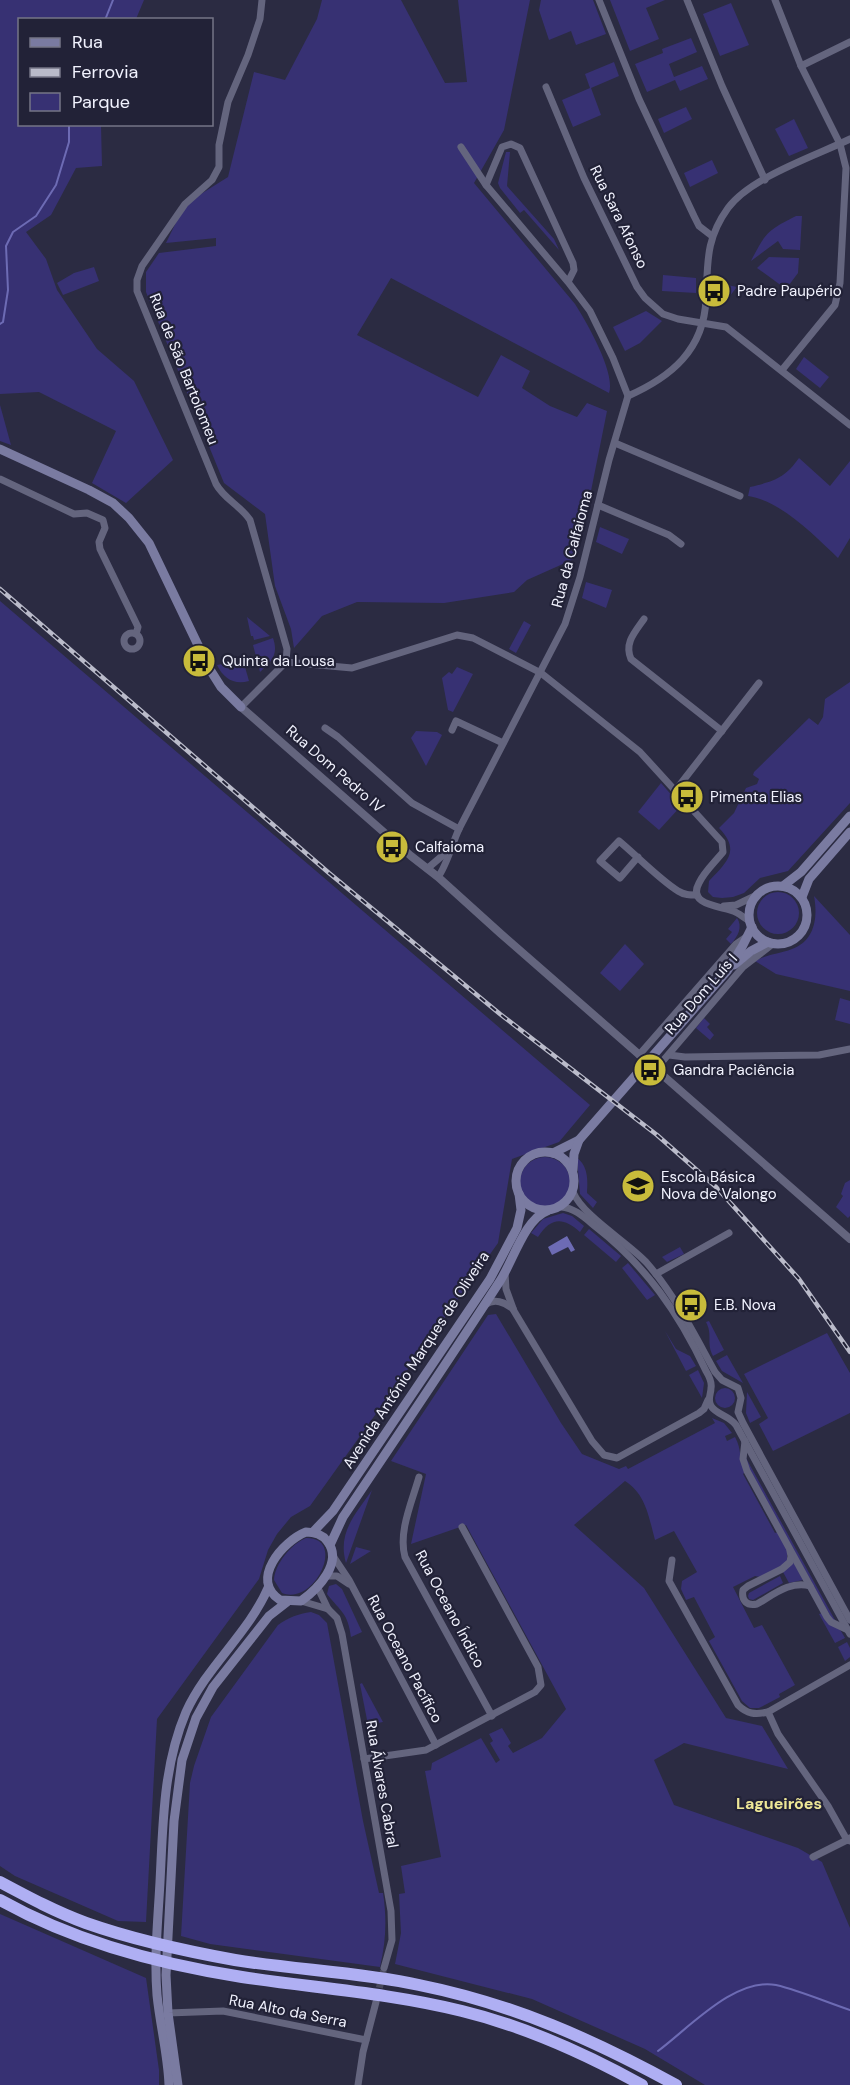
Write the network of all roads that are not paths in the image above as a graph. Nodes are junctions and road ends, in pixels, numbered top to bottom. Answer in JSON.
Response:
{"nodes":[{"id":1,"x":262,"y":0,"type":"edge"},
{"id":2,"x":599,"y":0,"type":"edge"},
{"id":3,"x":687,"y":0,"type":"edge"},
{"id":4,"x":775,"y":0,"type":"edge"},
{"id":5,"x":850,"y":42,"type":"edge"},
{"id":6,"x":801,"y":66,"type":"junction"},
{"id":7,"x":546,"y":87,"type":"dead end"},
{"id":8,"x":850,"y":139,"type":"edge"},
{"id":9,"x":840,"y":144,"type":"junction"},
{"id":10,"x":461,"y":147,"type":"dead end"},
{"id":11,"x":765,"y":180,"type":"junction"},
{"id":12,"x":486,"y":185,"type":"junction"},
{"id":13,"x":712,"y":236,"type":"junction"},
{"id":14,"x":568,"y":282,"type":"junction"},
{"id":15,"x":703,"y":324,"type":"junction"},
{"id":16,"x":782,"y":370,"type":"junction"},
{"id":17,"x":628,"y":396,"type":"junction"},
{"id":18,"x":849,"y":421,"type":"edge"},
{"id":19,"x":615,"y":443,"type":"junction"},
{"id":20,"x":0,"y":449,"type":"edge"},
{"id":21,"x":0,"y":479,"type":"edge"},
{"id":22,"x":740,"y":496,"type":"dead end"},
{"id":23,"x":598,"y":505,"type":"junction"},
{"id":24,"x":681,"y":544,"type":"dead end"},
{"id":25,"x":644,"y":619,"type":"dead end"},
{"id":26,"x":136,"y":634,"type":"dead end"},
{"id":27,"x":286,"y":662,"type":"junction"},
{"id":28,"x":541,"y":673,"type":"junction"},
{"id":29,"x":759,"y":684,"type":"dead end"},
{"id":30,"x":241,"y":707,"type":"junction"},
{"id":31,"x":325,"y":728,"type":"dead end"},
{"id":32,"x":452,"y":730,"type":"dead end"},
{"id":33,"x":722,"y":731,"type":"junction"},
{"id":34,"x":503,"y":743,"type":"junction"},
{"id":35,"x":675,"y":790,"type":"junction"},
{"id":36,"x":850,"y":816,"type":"edge"},
{"id":37,"x":459,"y":829,"type":"junction"},
{"id":38,"x":850,"y":832,"type":"edge"},
{"id":39,"x":449,"y":850,"type":"junction"},
{"id":40,"x":638,"y":857,"type":"junction"},
{"id":41,"x":428,"y":868,"type":"junction"},
{"id":42,"x":438,"y":877,"type":"junction"},
{"id":43,"x":783,"y":886,"type":"junction"},
{"id":44,"x":697,"y":895,"type":"junction"},
{"id":45,"x":757,"y":895,"type":"junction"},
{"id":46,"x":802,"y":897,"type":"junction"},
{"id":47,"x":721,"y":907,"type":"junction"},
{"id":48,"x":750,"y":928,"type":"junction"},
{"id":49,"x":771,"y":943,"type":"junction"},
{"id":50,"x":727,"y":971,"type":"junction"},
{"id":51,"x":850,"y":1049,"type":"edge"},
{"id":52,"x":639,"y":1055,"type":"junction"},
{"id":53,"x":669,"y":1055,"type":"junction"},
{"id":54,"x":656,"y":1069,"type":"junction"},
{"id":55,"x":579,"y":1140,"type":"junction"},
{"id":56,"x":553,"y":1153,"type":"junction"},
{"id":57,"x":573,"y":1170,"type":"junction"},
{"id":58,"x":573,"y":1192,"type":"junction"},
{"id":59,"x":519,"y":1194,"type":"junction"},
{"id":60,"x":561,"y":1207,"type":"junction"},
{"id":61,"x":547,"y":1210,"type":"junction"},
{"id":62,"x":729,"y":1233,"type":"dead end"},
{"id":63,"x":850,"y":1239,"type":"edge"},
{"id":64,"x":506,"y":1273,"type":"junction"},
{"id":65,"x":656,"y":1274,"type":"junction"},
{"id":66,"x":486,"y":1285,"type":"junction"},
{"id":67,"x":494,"y":1298,"type":"junction"},
{"id":68,"x":514,"y":1311,"type":"junction"},
{"id":69,"x":729,"y":1383,"type":"junction"},
{"id":70,"x":711,"y":1390,"type":"junction"},
{"id":71,"x":709,"y":1398,"type":"junction"},
{"id":72,"x":738,"y":1408,"type":"junction"},
{"id":73,"x":699,"y":1413,"type":"junction"},
{"id":74,"x":721,"y":1413,"type":"junction"},
{"id":75,"x":744,"y":1441,"type":"junction"},
{"id":76,"x":419,"y":1477,"type":"dead end"},
{"id":77,"x":462,"y":1527,"type":"dead end"},
{"id":78,"x":313,"y":1532,"type":"junction"},
{"id":79,"x":330,"y":1545,"type":"junction"},
{"id":80,"x":790,"y":1549,"type":"junction"},
{"id":81,"x":333,"y":1556,"type":"junction"},
{"id":82,"x":672,"y":1560,"type":"dead end"},
{"id":83,"x":326,"y":1576,"type":"junction"},
{"id":84,"x":317,"y":1586,"type":"junction"},
{"id":85,"x":351,"y":1586,"type":"junction"},
{"id":86,"x":810,"y":1586,"type":"junction"},
{"id":87,"x":268,"y":1588,"type":"junction"},
{"id":88,"x":301,"y":1601,"type":"junction"},
{"id":89,"x":287,"y":1602,"type":"junction"},
{"id":90,"x":847,"y":1608,"type":"edge"},
{"id":91,"x":328,"y":1609,"type":"junction"},
{"id":92,"x":850,"y":1620,"type":"edge"},
{"id":93,"x":849,"y":1632,"type":"edge"},
{"id":94,"x":850,"y":1665,"type":"edge"},
{"id":95,"x":768,"y":1712,"type":"junction"},
{"id":96,"x":492,"y":1716,"type":"junction"},
{"id":97,"x":436,"y":1745,"type":"junction"},
{"id":98,"x":364,"y":1759,"type":"junction"},
{"id":99,"x":849,"y":1840,"type":"edge"},
{"id":100,"x":813,"y":1857,"type":"dead end"},
{"id":101,"x":0,"y":1882,"type":"edge"},
{"id":102,"x":0,"y":1900,"type":"edge"},
{"id":103,"x":384,"y":1968,"type":"tunnel mouth"},
{"id":104,"x":376,"y":2002,"type":"tunnel mouth"},
{"id":105,"x":164,"y":2013,"type":"junction"},
{"id":106,"x":366,"y":2040,"type":"junction"},
{"id":107,"x":169,"y":2085,"type":"edge"},
{"id":108,"x":178,"y":2085,"type":"edge"},
{"id":109,"x":358,"y":2085,"type":"edge"},
{"id":110,"x":642,"y":2085,"type":"edge"},
{"id":111,"x":676,"y":2085,"type":"edge"}],
"edges":[{"from":1,"to":27,"type":"street","name":"Rua de São Bartolomeu"},
{"from":2,"to":13,"type":"street"},
{"from":3,"to":11,"type":"street"},
{"from":4,"to":6,"type":"street"},
{"from":5,"to":6,"type":"street"},
{"from":6,"to":9,"type":"street"},
{"from":7,"to":15,"type":"street","name":"Rua Sara Afonso"},
{"from":8,"to":9,"type":"street"},
{"from":9,"to":11,"type":"street"},
{"from":9,"to":16,"type":"street"},
{"from":10,"to":12,"type":"street"},
{"from":11,"to":13,"type":"street"},
{"from":12,"to":14,"type":"street"},
{"from":12,"to":14,"type":"street"},
{"from":13,"to":15,"type":"street"},
{"from":14,"to":17,"type":"street"},
{"from":15,"to":16,"type":"street","name":"Rua Sara Afonso"},
{"from":15,"to":17,"type":"street"},
{"from":16,"to":18,"type":"street","name":"Rua Sara Afonso"},
{"from":17,"to":19,"type":"street","name":"Rua da Calfaioma"},
{"from":19,"to":22,"type":"street"},
{"from":19,"to":23,"type":"street","name":"Rua da Calfaioma"},
{"from":20,"to":30,"type":"main road","name":"Rua Dom Pedro IV"},
{"from":21,"to":26,"type":"street"},
{"from":23,"to":24,"type":"street"},
{"from":23,"to":28,"type":"street","name":"Rua da Calfaioma"},
{"from":25,"to":33,"type":"street"},
{"from":27,"to":28,"type":"street"},
{"from":27,"to":30,"type":"street"},
{"from":28,"to":34,"type":"street","name":"Rua da Calfaioma"},
{"from":28,"to":35,"type":"street"},
{"from":29,"to":33,"type":"street"},
{"from":30,"to":41,"type":"street","name":"Rua Dom Pedro IV"},
{"from":31,"to":37,"type":"street"},
{"from":32,"to":34,"type":"street"},
{"from":33,"to":35,"type":"street"},
{"from":34,"to":37,"type":"street","name":"Rua da Calfaioma"},
{"from":35,"to":44,"type":"street"},
{"from":36,"to":43,"type":"main road"},
{"from":37,"to":39,"type":"street","name":"Rua da Calfaioma"},
{"from":38,"to":46,"type":"main road"},
{"from":39,"to":41,"type":"street","name":"Rua da Calfaioma"},
{"from":39,"to":42,"type":"street","name":"Rua da Calfaioma"},
{"from":40,"to":40,"type":"street"},
{"from":40,"to":44,"type":"street"},
{"from":41,"to":42,"type":"street","name":"Rua Dom Pedro IV"},
{"from":42,"to":52,"type":"street","name":"Rua Dom Pedro IV"},
{"from":43,"to":45,"type":"main road"},
{"from":43,"to":46,"type":"main road"},
{"from":44,"to":47,"type":"street"},
{"from":45,"to":47,"type":"street"},
{"from":45,"to":48,"type":"main road","name":"Rua Dom Luís I"},
{"from":46,"to":49,"type":"main road","name":"Rua Dom Luís I"},
{"from":47,"to":48,"type":"street"},
{"from":48,"to":49,"type":"main road"},
{"from":48,"to":50,"type":"main road","name":"Rua Dom Luís I"},
{"from":48,"to":52,"type":"street","name":"Rua Dom Luís I"},
{"from":49,"to":50,"type":"main road","name":"Rua Dom Luís I"},
{"from":49,"to":53,"type":"street","name":"Rua Dom Luís I"},
{"from":50,"to":55,"type":"main road","name":"Rua Dom Luís I"},
{"from":51,"to":53,"type":"street"},
{"from":52,"to":54,"type":"street","name":"Rua Dom Pedro IV"},
{"from":53,"to":54,"type":"street","name":"Rua Dom Luís I"},
{"from":54,"to":63,"type":"street","name":"Rua Dom Pedro IV"},
{"from":55,"to":56,"type":"main road"},
{"from":55,"to":57,"type":"main road"},
{"from":56,"to":57,"type":"main road"},
{"from":56,"to":59,"type":"main road"},
{"from":57,"to":58,"type":"main road"},
{"from":58,"to":60,"type":"main road"},
{"from":58,"to":65,"type":"street"},
{"from":59,"to":61,"type":"main road"},
{"from":59,"to":66,"type":"main road","name":"Avenida António Marques de Oliveira"},
{"from":60,"to":61,"type":"main road"},
{"from":60,"to":70,"type":"street"},
{"from":61,"to":64,"type":"main road","name":"Avenida António Marques de Oliveira"},
{"from":62,"to":65,"type":"street"},
{"from":64,"to":67,"type":"main road","name":"Avenida António Marques de Oliveira"},
{"from":64,"to":68,"type":"street"},
{"from":65,"to":69,"type":"street"},
{"from":66,"to":67,"type":"street"},
{"from":66,"to":78,"type":"main road","name":"Avenida António Marques de Oliveira"},
{"from":67,"to":68,"type":"street"},
{"from":67,"to":79,"type":"main road","name":"Avenida António Marques de Oliveira"},
{"from":68,"to":73,"type":"street"},
{"from":69,"to":70,"type":"street"},
{"from":69,"to":72,"type":"street"},
{"from":70,"to":71,"type":"street"},
{"from":71,"to":73,"type":"street"},
{"from":71,"to":74,"type":"street"},
{"from":72,"to":74,"type":"street"},
{"from":72,"to":90,"type":"street"},
{"from":73,"to":74,"type":"street"},
{"from":74,"to":75,"type":"street"},
{"from":75,"to":80,"type":"street"},
{"from":75,"to":93,"type":"street"},
{"from":76,"to":96,"type":"street","name":"Rua Oceano Índico"},
{"from":77,"to":96,"type":"street"},
{"from":78,"to":79,"type":"main road"},
{"from":78,"to":87,"type":"main road","name":"Avenida António Marques de Oliveira"},
{"from":79,"to":81,"type":"main road"},
{"from":80,"to":86,"type":"street"},
{"from":80,"to":86,"type":"street"},
{"from":81,"to":83,"type":"main road"},
{"from":81,"to":85,"type":"street","name":"Rua Oceano Pacífico"},
{"from":82,"to":95,"type":"street"},
{"from":83,"to":84,"type":"main road"},
{"from":83,"to":85,"type":"street","name":"Rua Oceano Pacífico"},
{"from":84,"to":88,"type":"main road"},
{"from":84,"to":91,"type":"street","name":"Rua Álvares Cabral"},
{"from":85,"to":97,"type":"street","name":"Rua Oceano Pacífico"},
{"from":86,"to":93,"type":"street"},
{"from":87,"to":89,"type":"main road"},
{"from":87,"to":105,"type":"main road","name":"Avenida António Marques de Oliveira"},
{"from":88,"to":89,"type":"main road"},
{"from":88,"to":91,"type":"street"},
{"from":89,"to":105,"type":"main road"},
{"from":90,"to":92,"type":"street"},
{"from":91,"to":98,"type":"street","name":"Rua Álvares Cabral"},
{"from":94,"to":95,"type":"street"},
{"from":95,"to":99,"type":"street"},
{"from":96,"to":97,"type":"street"},
{"from":97,"to":98,"type":"street"},
{"from":98,"to":103,"type":"street","name":"Rua Álvares Cabral"},
{"from":99,"to":100,"type":"street"},
{"from":101,"to":111,"type":"highway"},
{"from":102,"to":110,"type":"highway"},
{"from":104,"to":106,"type":"street"},
{"from":105,"to":106,"type":"street","name":"Rua Alto da Serra"},
{"from":105,"to":107,"type":"main road"},
{"from":105,"to":108,"type":"main road"},
{"from":106,"to":109,"type":"street"}]}
